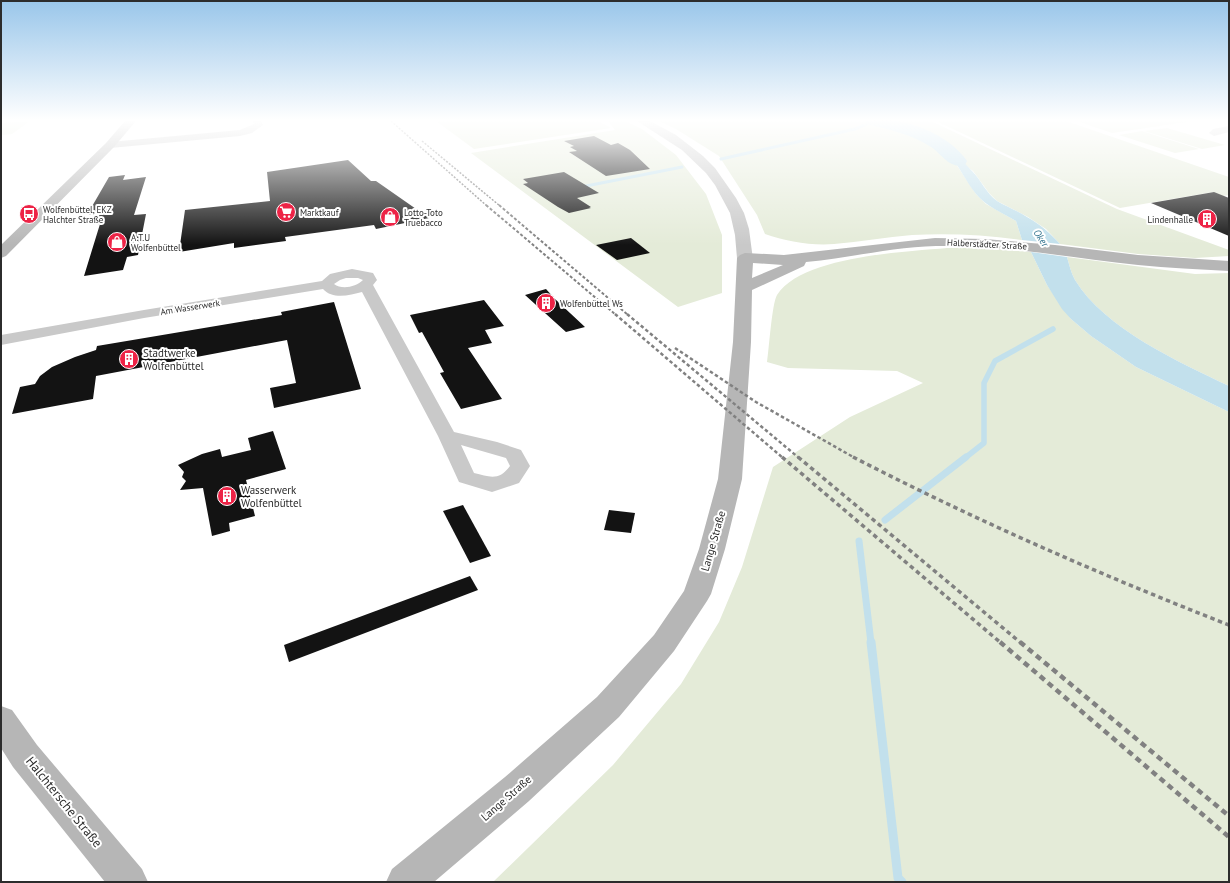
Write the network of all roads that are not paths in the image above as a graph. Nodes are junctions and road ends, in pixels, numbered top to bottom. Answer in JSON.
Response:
{"nodes":[{"id":1,"x":93,"y":162,"type":"edge"},
{"id":2,"x":703,"y":162,"type":"edge"},
{"id":3,"x":1,"y":253,"type":"edge"},
{"id":4,"x":745,"y":258,"type":"junction"},
{"id":5,"x":816,"y":258,"type":"junction"},
{"id":6,"x":1229,"y":266,"type":"edge"},
{"id":7,"x":746,"y":287,"type":"junction"},
{"id":8,"x":1,"y":331,"type":"edge"},
{"id":9,"x":46,"y":332,"type":"junction"},
{"id":10,"x":1,"y":340,"type":"edge"},
{"id":11,"x":1,"y":350,"type":"edge"},
{"id":12,"x":447,"y":436,"type":"dead end"},
{"id":13,"x":1,"y":720,"type":"edge"},
{"id":14,"x":405,"y":881,"type":"edge"},
{"id":15,"x":129,"y":882,"type":"edge"}],
"edges":[{"from":1,"to":3,"type":"main road"},
{"from":2,"to":4,"type":"street","name":"Lange Straße"},
{"from":4,"to":5,"type":"main road","name":"Halberstädter Straße"},
{"from":4,"to":7,"type":"main road","name":"Lange Straße"},
{"from":5,"to":6,"type":"main road","name":"Halberstädter Straße"},
{"from":5,"to":7,"type":"main road"},
{"from":7,"to":14,"type":"main road","name":"Lange Straße"},
{"from":8,"to":9,"type":"street","name":"Am Wasserwerk"},
{"from":9,"to":10,"type":"street","name":"Am Wasserwerk"},
{"from":9,"to":11,"type":"street"},
{"from":9,"to":12,"type":"street","name":"Am Wasserwerk"},
{"from":13,"to":15,"type":"main road","name":"Halchtersche Straße"}]}
